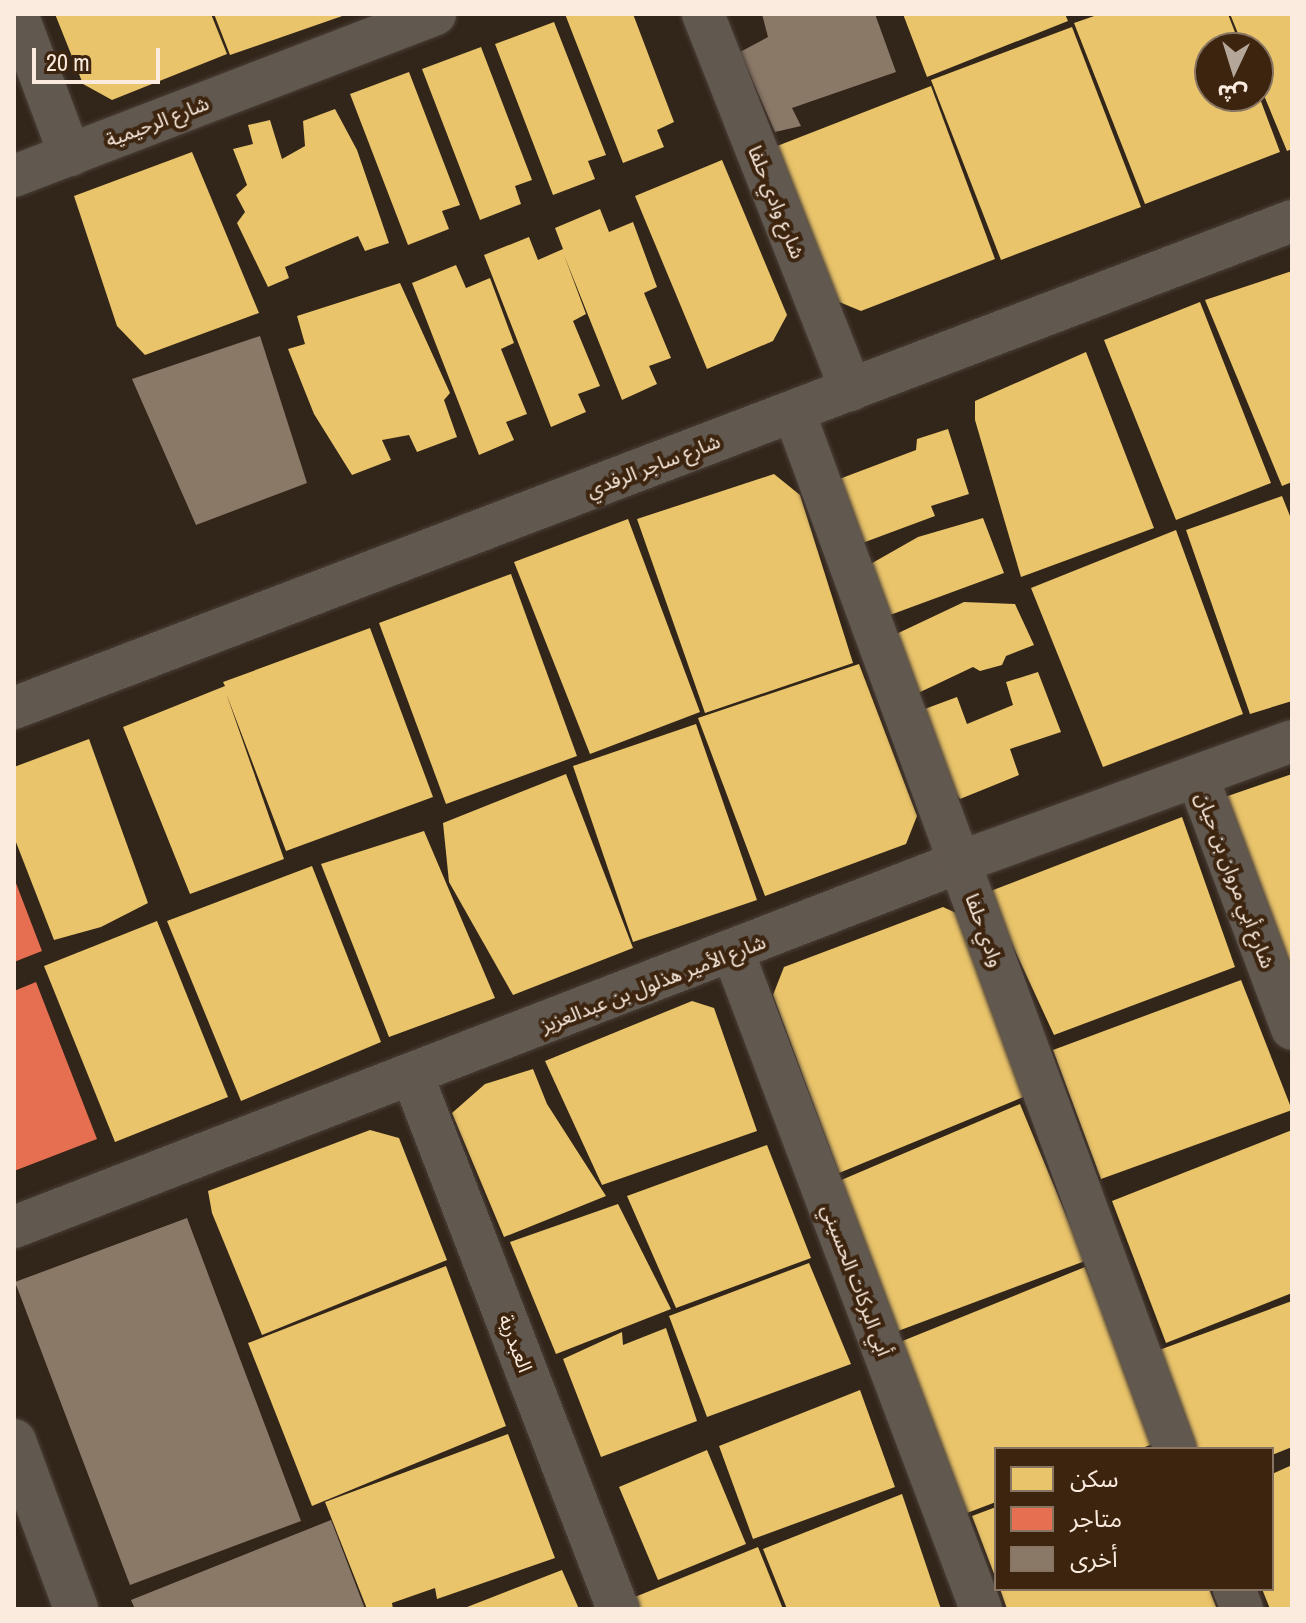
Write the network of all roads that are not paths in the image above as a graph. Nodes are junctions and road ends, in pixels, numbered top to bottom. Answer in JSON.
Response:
{"nodes":[{"id":1,"x":17,"y":14,"type":"edge"},
{"id":2,"x":435,"y":14,"type":"edge"},
{"id":3,"x":703,"y":14,"type":"edge"},
{"id":4,"x":70,"y":155,"type":"junction"},
{"id":5,"x":14,"y":176,"type":"edge"},
{"id":6,"x":1292,"y":221,"type":"edge"},
{"id":7,"x":851,"y":390,"type":"junction"},
{"id":8,"x":794,"y":412,"type":"junction"},
{"id":9,"x":14,"y":708,"type":"edge"},
{"id":10,"x":1292,"y":741,"type":"edge"},
{"id":11,"x":1197,"y":776,"type":"junction"},
{"id":12,"x":960,"y":862,"type":"junction"},
{"id":13,"x":733,"y":952,"type":"junction"},
{"id":14,"x":1292,"y":1029,"type":"edge"},
{"id":15,"x":413,"y":1077,"type":"junction"},
{"id":16,"x":14,"y":1227,"type":"edge"},
{"id":17,"x":14,"y":1441,"type":"edge"},
{"id":18,"x":1174,"y":1447,"type":"edge"},
{"id":19,"x":76,"y":1609,"type":"edge"},
{"id":20,"x":618,"y":1609,"type":"edge"},
{"id":21,"x":981,"y":1609,"type":"edge"}],
"edges":[{"from":1,"to":4,"type":"street"},
{"from":2,"to":4,"type":"street","name":"شارع الرحيمية"},
{"from":3,"to":7,"type":"street","name":"شارع وادي حلفا"},
{"from":4,"to":5,"type":"street","name":"شارع الرحيمية"},
{"from":6,"to":7,"type":"street","name":"شارع ساجر الرفدي"},
{"from":7,"to":8,"type":"street","name":"شارع ساجر الرفدي"},
{"from":8,"to":9,"type":"street","name":"شارع ساجر الرفدي"},
{"from":8,"to":12,"type":"street","name":"وادي حلفا"},
{"from":10,"to":11,"type":"street","name":"شارع الأمير هذلول بن عبدالعزيز"},
{"from":11,"to":12,"type":"street","name":"شارع الأمير هذلول بن عبدالعزيز"},
{"from":11,"to":14,"type":"street","name":"شارع أبي مروان بن حيان"},
{"from":12,"to":13,"type":"street","name":"شارع الأمير هذلول بن عبدالعزيز"},
{"from":12,"to":18,"type":"street","name":"وادي حلفا"},
{"from":13,"to":15,"type":"street","name":"شارع الأمير هذلول بن عبدالعزيز"},
{"from":13,"to":21,"type":"street","name":"أبي البركات الحسيني"},
{"from":15,"to":16,"type":"street","name":"شارع الأمير هذلول بن عبدالعزيز"},
{"from":15,"to":20,"type":"street","name":"العبدرية"},
{"from":17,"to":19,"type":"street"}]}
